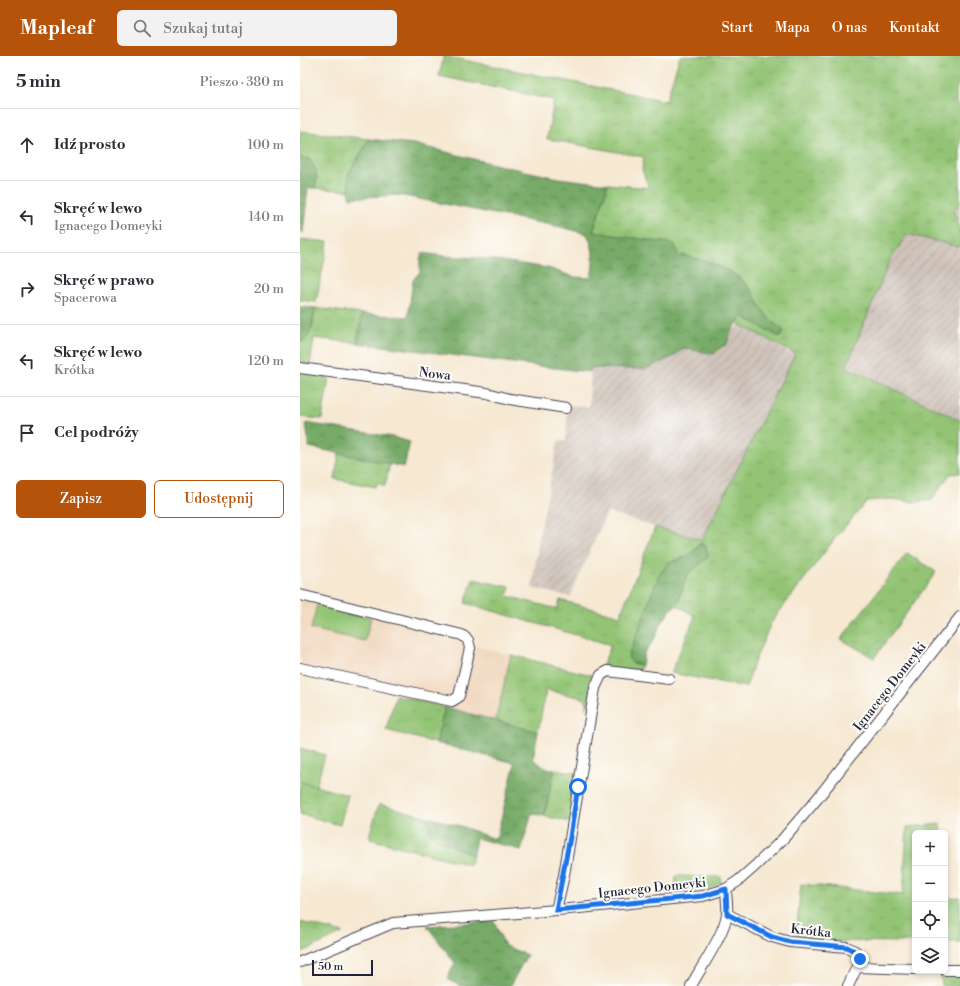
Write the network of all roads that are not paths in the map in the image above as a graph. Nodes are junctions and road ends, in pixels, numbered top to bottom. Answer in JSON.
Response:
{"nodes":[{"id":1,"x":300,"y":368,"type":"edge"},
{"id":2,"x":566,"y":408,"type":"dead end"},
{"id":3,"x":300,"y":595,"type":"edge"},
{"id":4,"x":960,"y":617,"type":"edge"},
{"id":5,"x":300,"y":668,"type":"edge"},
{"id":6,"x":669,"y":679,"type":"dead end"},
{"id":7,"x":726,"y":889,"type":"junction"},
{"id":8,"x":556,"y":910,"type":"junction"},
{"id":9,"x":727,"y":914,"type":"junction"},
{"id":10,"x":300,"y":962,"type":"edge"},
{"id":11,"x":857,"y":967,"type":"junction"},
{"id":12,"x":912,"y":969,"type":"edge"},
{"id":13,"x":948,"y":970,"type":"edge"},
{"id":14,"x":960,"y":970,"type":"edge"},
{"id":15,"x":691,"y":986,"type":"edge"},
{"id":16,"x":848,"y":986,"type":"edge"}],
"edges":[{"from":1,"to":2,"type":"street","name":"Nowa"},
{"from":3,"to":5,"type":"street"},
{"from":4,"to":7,"type":"street","name":"Ignacego Domeyki"},
{"from":6,"to":8,"type":"street"},
{"from":7,"to":8,"type":"street","name":"Ignacego Domeyki"},
{"from":7,"to":9,"type":"street"},
{"from":8,"to":10,"type":"street","name":"Ignacego Domeyki"},
{"from":9,"to":11,"type":"street","name":"Krótka"},
{"from":9,"to":15,"type":"street"},
{"from":11,"to":12,"type":"street"},
{"from":11,"to":16,"type":"street"},
{"from":13,"to":14,"type":"street"}]}
